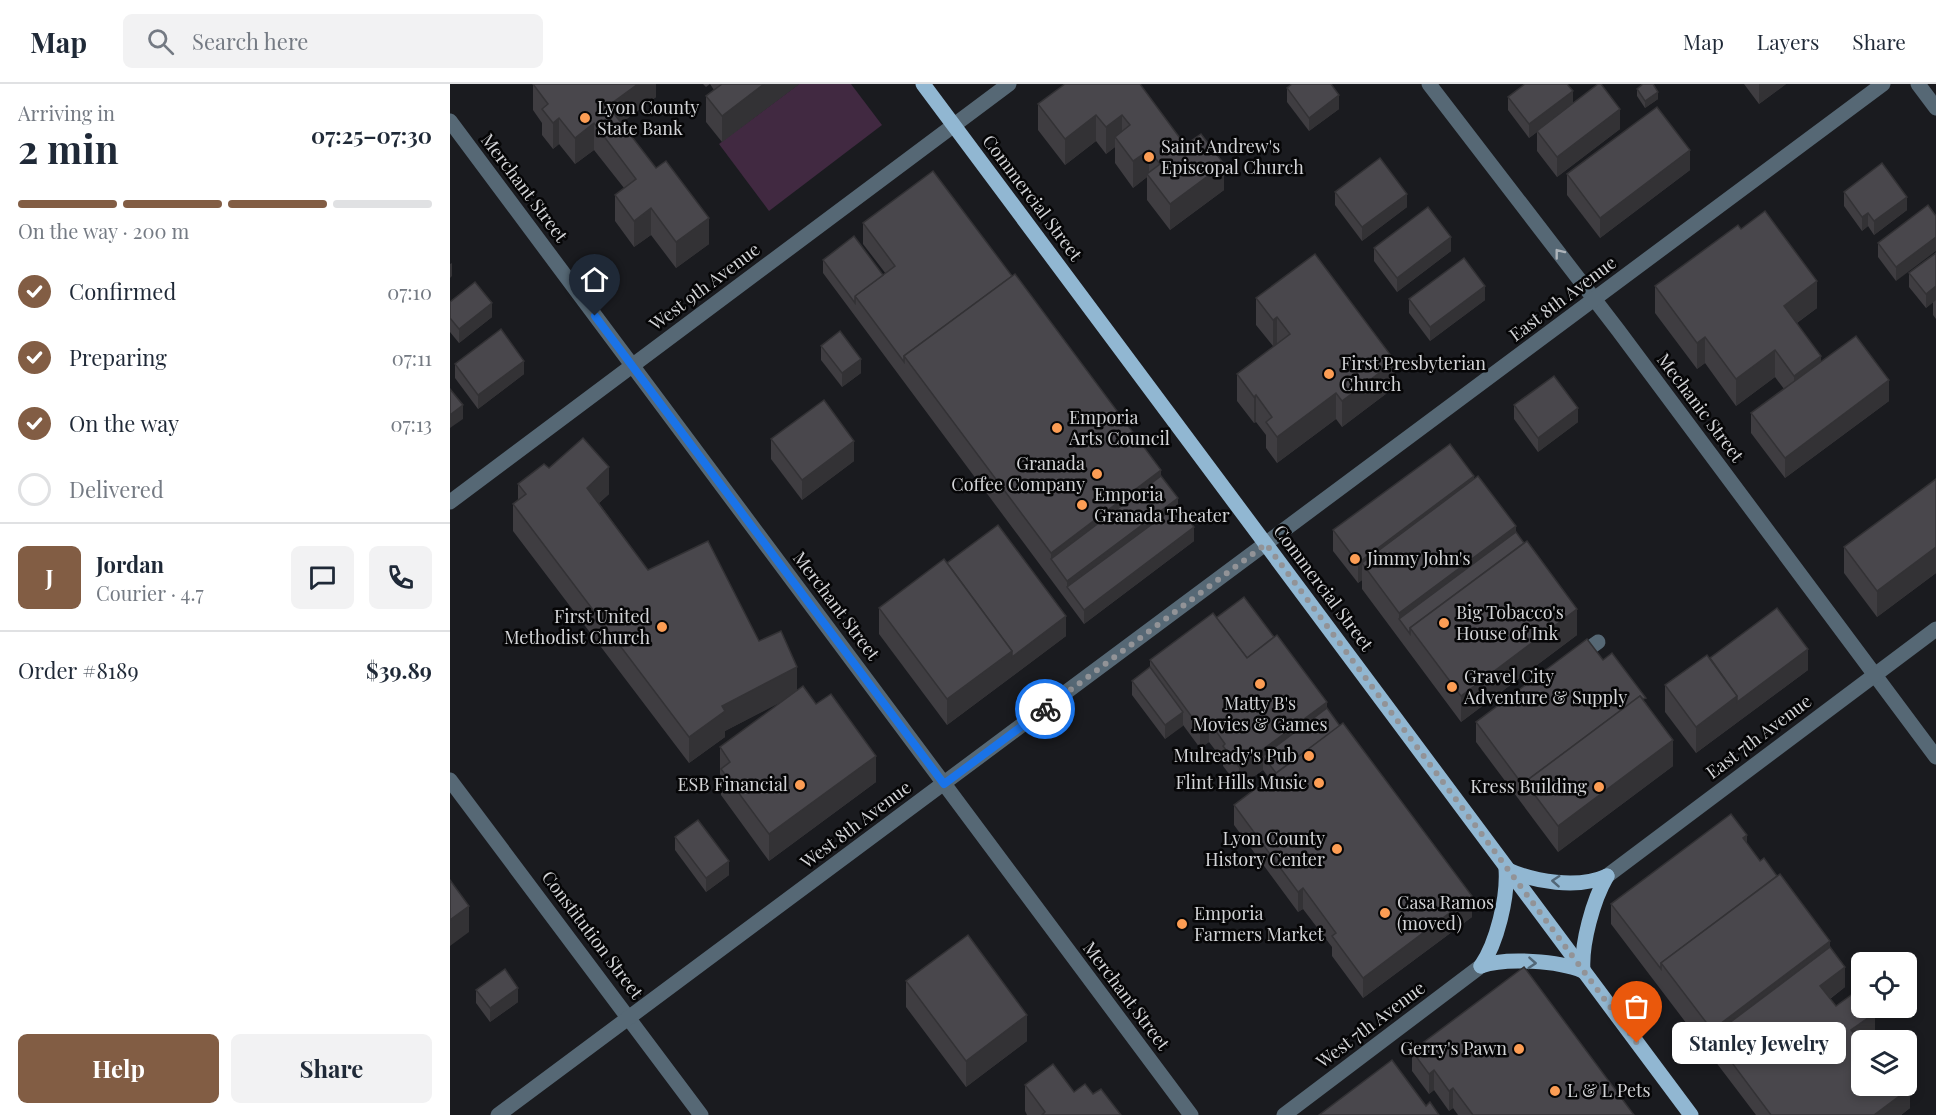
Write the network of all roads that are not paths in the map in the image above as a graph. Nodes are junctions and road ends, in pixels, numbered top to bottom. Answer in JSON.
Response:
{"nodes":[{"id":1,"x":923,"y":84,"type":"edge"},
{"id":2,"x":1009,"y":84,"type":"edge"},
{"id":3,"x":1429,"y":84,"type":"edge"},
{"id":4,"x":1882,"y":84,"type":"edge"},
{"id":5,"x":1918,"y":84,"type":"edge"},
{"id":6,"x":1936,"y":108,"type":"edge"},
{"id":7,"x":450,"y":121,"type":"edge"},
{"id":8,"x":954,"y":125,"type":"junction"},
{"id":9,"x":1594,"y":299,"type":"junction"},
{"id":10,"x":632,"y":366,"type":"junction"},
{"id":11,"x":450,"y":502,"type":"edge"},
{"id":12,"x":1266,"y":544,"type":"junction"},
{"id":13,"x":1936,"y":629,"type":"edge"},
{"id":14,"x":1598,"y":642,"type":"dead end"},
{"id":15,"x":1562,"y":669,"type":"edge"},
{"id":16,"x":1875,"y":675,"type":"junction"},
{"id":17,"x":1936,"y":757,"type":"edge"},
{"id":18,"x":450,"y":780,"type":"edge"},
{"id":19,"x":944,"y":784,"type":"junction"},
{"id":20,"x":1506,"y":869,"type":"junction"},
{"id":21,"x":1606,"y":876,"type":"junction"},
{"id":22,"x":1481,"y":966,"type":"junction"},
{"id":23,"x":1583,"y":971,"type":"junction"},
{"id":24,"x":630,"y":1018,"type":"junction"},
{"id":25,"x":498,"y":1115,"type":"edge"},
{"id":26,"x":701,"y":1115,"type":"edge"},
{"id":27,"x":1191,"y":1115,"type":"edge"},
{"id":28,"x":1284,"y":1115,"type":"edge"},
{"id":29,"x":1691,"y":1115,"type":"edge"}],
"edges":[{"from":1,"to":8,"type":"main road","name":"Commercial Street"},
{"from":2,"to":8,"type":"street","name":"West 9th Avenue"},
{"from":9,"to":3,"type":"street","name":"Mechanic Street","one_way":true},
{"from":4,"to":9,"type":"street","name":"East 8th Avenue"},
{"from":5,"to":6,"type":"street"},
{"from":7,"to":10,"type":"street","name":"Merchant Street"},
{"from":8,"to":10,"type":"street","name":"West 9th Avenue"},
{"from":8,"to":12,"type":"main road","name":"Commercial Street"},
{"from":9,"to":12,"type":"street","name":"East 8th Avenue"},
{"from":9,"to":16,"type":"street","name":"Mechanic Street"},
{"from":10,"to":11,"type":"street","name":"West 9th Avenue"},
{"from":10,"to":19,"type":"street","name":"Merchant Street"},
{"from":12,"to":19,"type":"street","name":"West 8th Avenue"},
{"from":12,"to":20,"type":"main road","name":"Commercial Street"},
{"from":13,"to":16,"type":"street","name":"East 7th Avenue"},
{"from":14,"to":15,"type":"street"},
{"from":16,"to":17,"type":"street","name":"Mechanic Street"},
{"from":16,"to":21,"type":"street","name":"East 7th Avenue"},
{"from":18,"to":24,"type":"street","name":"Constitution Street"},
{"from":19,"to":24,"type":"street","name":"West 8th Avenue"},
{"from":19,"to":27,"type":"street","name":"Merchant Street"},
{"from":21,"to":20,"type":"main road","one_way":true},
{"from":20,"to":22,"type":"main road"},
{"from":20,"to":23,"type":"main road","name":"Commercial Street"},
{"from":21,"to":23,"type":"main road"},
{"from":22,"to":23,"type":"main road","one_way":true},
{"from":22,"to":28,"type":"street","name":"West 7th Avenue"},
{"from":23,"to":29,"type":"main road","name":"Commercial Street"},
{"from":24,"to":25,"type":"street","name":"West 8th Avenue"},
{"from":24,"to":26,"type":"street","name":"Constitution Street"}]}
